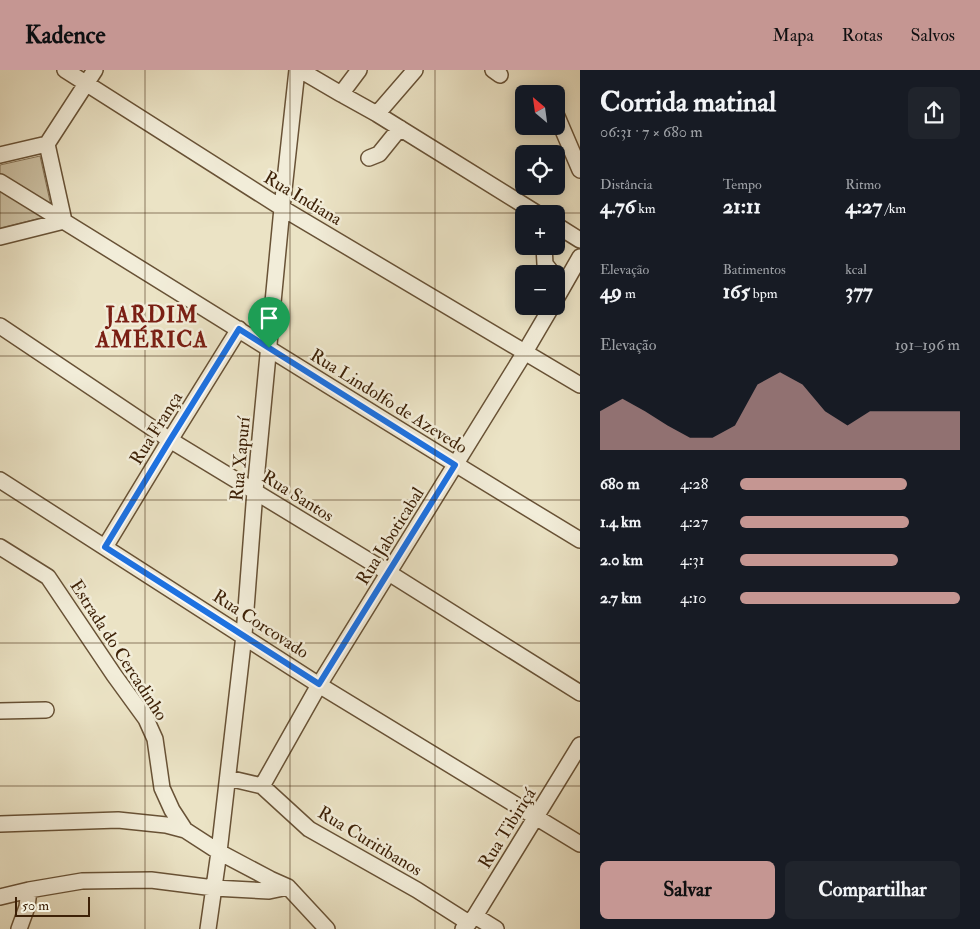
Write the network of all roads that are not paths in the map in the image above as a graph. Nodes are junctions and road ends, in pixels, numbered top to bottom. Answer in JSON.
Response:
{"nodes":[{"id":1,"x":65,"y":70,"type":"edge"},
{"id":2,"x":95,"y":70,"type":"edge"},
{"id":3,"x":299,"y":70,"type":"edge"},
{"id":4,"x":359,"y":70,"type":"edge"},
{"id":5,"x":412,"y":71,"type":"edge"},
{"id":6,"x":86,"y":84,"type":"junction"},
{"id":7,"x":341,"y":94,"type":"junction"},
{"id":8,"x":377,"y":114,"type":"junction"},
{"id":9,"x":400,"y":128,"type":"junction"},
{"id":10,"x":565,"y":135,"type":"edge"},
{"id":11,"x":47,"y":144,"type":"junction"},
{"id":12,"x":0,"y":156,"type":"edge"},
{"id":13,"x":369,"y":158,"type":"dead end"},
{"id":14,"x":580,"y":170,"type":"edge"},
{"id":15,"x":0,"y":182,"type":"edge"},
{"id":16,"x":524,"y":205,"type":"edge"},
{"id":17,"x":282,"y":208,"type":"junction"},
{"id":18,"x":64,"y":222,"type":"junction"},
{"id":19,"x":565,"y":231,"type":"edge"},
{"id":20,"x":0,"y":237,"type":"edge"},
{"id":21,"x":580,"y":240,"type":"edge"},
{"id":22,"x":580,"y":257,"type":"edge"},
{"id":23,"x":568,"y":278,"type":"edge"},
{"id":24,"x":547,"y":315,"type":"edge"},
{"id":25,"x":0,"y":326,"type":"edge"},
{"id":26,"x":239,"y":329,"type":"junction"},
{"id":27,"x":269,"y":348,"type":"junction"},
{"id":28,"x":526,"y":352,"type":"junction"},
{"id":29,"x":580,"y":384,"type":"edge"},
{"id":30,"x":170,"y":440,"type":"junction"},
{"id":31,"x":455,"y":465,"type":"junction"},
{"id":32,"x":0,"y":480,"type":"edge"},
{"id":33,"x":255,"y":492,"type":"junction"},
{"id":34,"x":580,"y":540,"type":"edge"},
{"id":35,"x":0,"y":547,"type":"edge"},
{"id":36,"x":105,"y":547,"type":"junction"},
{"id":37,"x":389,"y":574,"type":"junction"},
{"id":38,"x":244,"y":635,"type":"junction"},
{"id":39,"x":319,"y":684,"type":"junction"},
{"id":40,"x":580,"y":693,"type":"edge"},
{"id":41,"x":46,"y":710,"type":"dead end"},
{"id":42,"x":0,"y":711,"type":"edge"},
{"id":43,"x":580,"y":745,"type":"edge"},
{"id":44,"x":228,"y":778,"type":"junction"},
{"id":45,"x":262,"y":786,"type":"junction"},
{"id":46,"x":536,"y":817,"type":"junction"},
{"id":47,"x":0,"y":824,"type":"edge"},
{"id":48,"x":185,"y":830,"type":"junction"},
{"id":49,"x":580,"y":844,"type":"edge"},
{"id":50,"x":219,"y":852,"type":"junction"},
{"id":51,"x":288,"y":886,"type":"junction"},
{"id":52,"x":214,"y":888,"type":"junction"},
{"id":53,"x":29,"y":890,"type":"junction"},
{"id":54,"x":0,"y":897,"type":"edge"},
{"id":55,"x":469,"y":923,"type":"edge"},
{"id":56,"x":320,"y":925,"type":"edge"},
{"id":57,"x":19,"y":929,"type":"edge"},
{"id":58,"x":208,"y":929,"type":"edge"},
{"id":59,"x":496,"y":929,"type":"edge"}],
"edges":[{"from":1,"to":6,"type":"street","name":"Rua Indiana"},
{"from":2,"to":6,"type":"street"},
{"from":3,"to":7,"type":"street"},
{"from":3,"to":17,"type":"street","name":"Rua Xapurí"},
{"from":4,"to":7,"type":"street"},
{"from":5,"to":8,"type":"street"},
{"from":6,"to":11,"type":"street"},
{"from":6,"to":17,"type":"street","name":"Rua Indiana"},
{"from":7,"to":8,"type":"street"},
{"from":8,"to":9,"type":"street"},
{"from":9,"to":13,"type":"street"},
{"from":9,"to":16,"type":"street"},
{"from":10,"to":14,"type":"street"},
{"from":11,"to":12,"type":"street"},
{"from":11,"to":18,"type":"street"},
{"from":15,"to":18,"type":"street","name":"Rua Lindolfo de Azevedo"},
{"from":17,"to":27,"type":"street","name":"Rua Xapurí"},
{"from":17,"to":28,"type":"street","name":"Rua Indiana"},
{"from":18,"to":20,"type":"street"},
{"from":18,"to":26,"type":"street","name":"Rua Lindolfo de Azevedo"},
{"from":19,"to":21,"type":"street"},
{"from":22,"to":23,"type":"street"},
{"from":24,"to":28,"type":"street","name":"Rua Jaboticabal"},
{"from":25,"to":30,"type":"street","name":"Rua Santos"},
{"from":26,"to":27,"type":"street","name":"Rua Lindolfo de Azevedo"},
{"from":26,"to":30,"type":"street","name":"Rua França"},
{"from":27,"to":31,"type":"street","name":"Rua Lindolfo de Azevedo"},
{"from":27,"to":33,"type":"street","name":"Rua Xapurí"},
{"from":28,"to":29,"type":"street","name":"Rua Indiana"},
{"from":28,"to":31,"type":"street","name":"Rua Jaboticabal"},
{"from":30,"to":33,"type":"street","name":"Rua Santos"},
{"from":30,"to":36,"type":"street","name":"Rua França"},
{"from":31,"to":34,"type":"street","name":"Rua Lindolfo de Azevedo"},
{"from":31,"to":37,"type":"street","name":"Rua Jaboticabal"},
{"from":32,"to":36,"type":"street","name":"Rua Corcovado"},
{"from":33,"to":37,"type":"street","name":"Rua Santos"},
{"from":33,"to":38,"type":"street","name":"Rua Xapurí"},
{"from":35,"to":48,"type":"street","name":"Estrada do Cercadinho"},
{"from":36,"to":38,"type":"street","name":"Rua Corcovado"},
{"from":37,"to":39,"type":"street","name":"Rua Jaboticabal"},
{"from":37,"to":40,"type":"street","name":"Rua Santos"},
{"from":38,"to":39,"type":"street","name":"Rua Corcovado"},
{"from":38,"to":44,"type":"street","name":"Rua Xapurí"},
{"from":39,"to":45,"type":"street","name":"Rua Jaboticabal"},
{"from":39,"to":46,"type":"street","name":"Rua Corcovado"},
{"from":41,"to":42,"type":"street"},
{"from":43,"to":46,"type":"street","name":"Rua Tibiriçá"},
{"from":44,"to":45,"type":"street","name":"Rua Curitibanos"},
{"from":44,"to":50,"type":"street","name":"Rua Xapurí"},
{"from":45,"to":55,"type":"street","name":"Rua Curitibanos"},
{"from":46,"to":49,"type":"street","name":"Rua Corcovado"},
{"from":46,"to":55,"type":"street","name":"Rua Tibiriçá"},
{"from":47,"to":48,"type":"street"},
{"from":48,"to":50,"type":"street","name":"Estrada do Cercadinho"},
{"from":50,"to":51,"type":"street","name":"Estrada do Cercadinho"},
{"from":50,"to":52,"type":"street","name":"Rua Xapurí"},
{"from":51,"to":52,"type":"street"},
{"from":51,"to":56,"type":"street","name":"Estrada do Cercadinho"},
{"from":52,"to":53,"type":"street"},
{"from":52,"to":58,"type":"street","name":"Rua Xapurí"},
{"from":53,"to":54,"type":"street"},
{"from":53,"to":57,"type":"street"},
{"from":55,"to":59,"type":"street","name":"Rua Curitibanos"}]}
